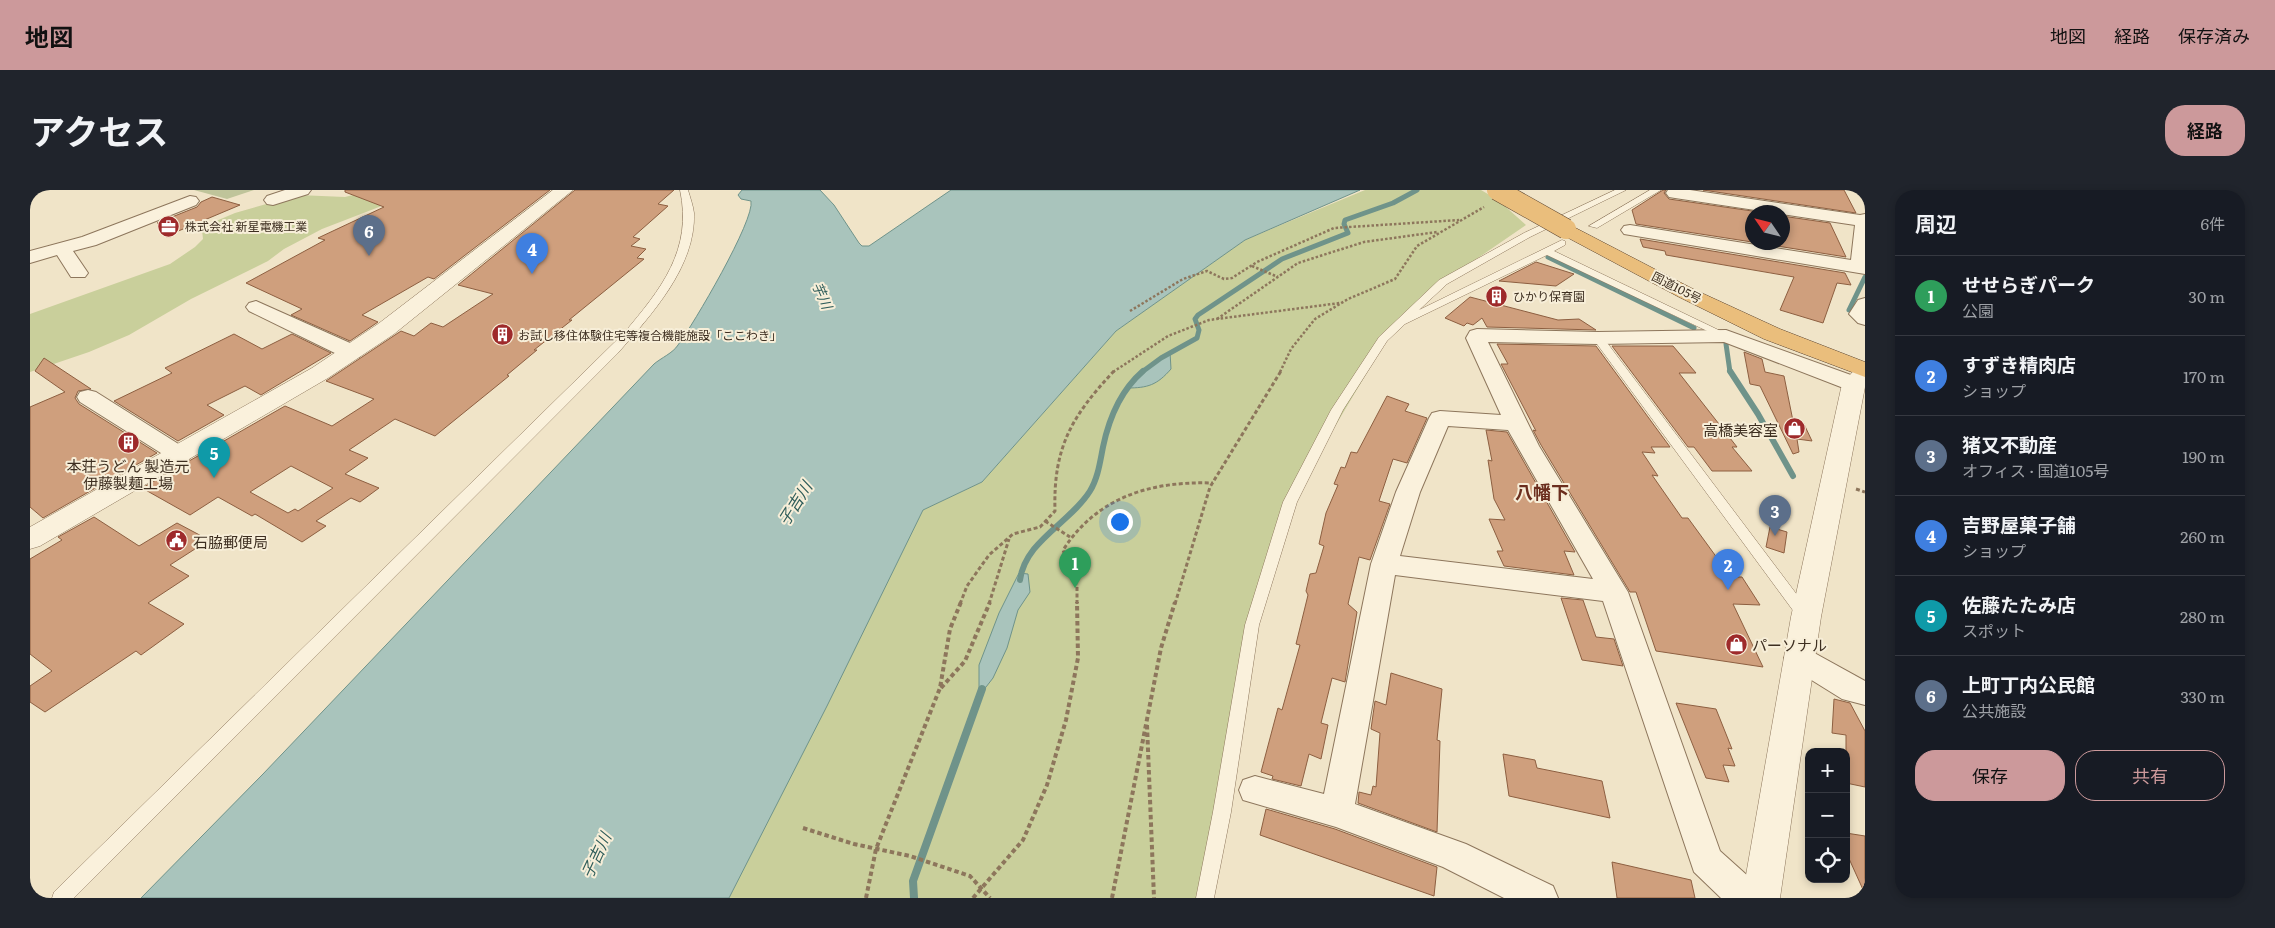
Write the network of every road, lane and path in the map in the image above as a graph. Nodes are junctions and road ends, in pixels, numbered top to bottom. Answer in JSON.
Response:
{"nodes":[{"id":1,"x":302,"y":190,"type":"edge"},
{"id":2,"x":564,"y":190,"type":"edge"},
{"id":3,"x":684,"y":190,"type":"edge"},
{"id":4,"x":1509,"y":190,"type":"edge"},
{"id":5,"x":1622,"y":190,"type":"edge"},
{"id":6,"x":1657,"y":190,"type":"edge"},
{"id":7,"x":1675,"y":193,"type":"dead end"},
{"id":8,"x":1497,"y":195,"type":"edge"},
{"id":9,"x":1755,"y":198,"type":"edge"},
{"id":10,"x":273,"y":200,"type":"dead end"},
{"id":11,"x":190,"y":201,"type":"dead end"},
{"id":12,"x":1462,"y":220,"type":"junction"},
{"id":13,"x":1865,"y":220,"type":"edge"},
{"id":14,"x":1594,"y":226,"type":"dead end"},
{"id":15,"x":1630,"y":230,"type":"dead end"},
{"id":16,"x":1439,"y":232,"type":"junction"},
{"id":17,"x":1564,"y":236,"type":"junction"},
{"id":18,"x":62,"y":248,"type":"junction"},
{"id":19,"x":1547,"y":251,"type":"junction"},
{"id":20,"x":30,"y":257,"type":"edge"},
{"id":21,"x":1252,"y":266,"type":"junction"},
{"id":22,"x":1862,"y":267,"type":"edge"},
{"id":23,"x":78,"y":273,"type":"dead end"},
{"id":24,"x":1278,"y":277,"type":"junction"},
{"id":25,"x":1340,"y":303,"type":"junction"},
{"id":26,"x":1865,"y":304,"type":"edge"},
{"id":27,"x":256,"y":307,"type":"dead end"},
{"id":28,"x":1130,"y":311,"type":"dead end"},
{"id":29,"x":1865,"y":318,"type":"edge"},
{"id":30,"x":1217,"y":319,"type":"junction"},
{"id":31,"x":1393,"y":329,"type":"junction"},
{"id":32,"x":1726,"y":336,"type":"junction"},
{"id":33,"x":1598,"y":338,"type":"junction"},
{"id":34,"x":352,"y":352,"type":"junction"},
{"id":35,"x":1862,"y":374,"type":"edge"},
{"id":36,"x":88,"y":397,"type":"dead end"},
{"id":37,"x":1515,"y":423,"type":"junction"},
{"id":38,"x":180,"y":455,"type":"junction"},
{"id":39,"x":1212,"y":483,"type":"junction"},
{"id":40,"x":1045,"y":521,"type":"junction"},
{"id":41,"x":33,"y":533,"type":"edge"},
{"id":42,"x":1070,"y":537,"type":"junction"},
{"id":43,"x":1010,"y":538,"type":"junction"},
{"id":44,"x":1384,"y":564,"type":"junction"},
{"id":45,"x":1614,"y":592,"type":"junction"},
{"id":46,"x":1806,"y":617,"type":"junction"},
{"id":47,"x":1799,"y":658,"type":"junction"},
{"id":48,"x":940,"y":688,"type":"junction"},
{"id":49,"x":1861,"y":698,"type":"edge"},
{"id":50,"x":1147,"y":719,"type":"junction"},
{"id":51,"x":1255,"y":790,"type":"dead end"},
{"id":52,"x":1337,"y":812,"type":"junction"},
{"id":53,"x":803,"y":828,"type":"dead end"},
{"id":54,"x":876,"y":849,"type":"junction"},
{"id":55,"x":981,"y":888,"type":"junction"},
{"id":56,"x":61,"y":898,"type":"edge"},
{"id":57,"x":866,"y":898,"type":"edge"},
{"id":58,"x":973,"y":898,"type":"edge"},
{"id":59,"x":990,"y":898,"type":"edge"},
{"id":60,"x":1112,"y":898,"type":"edge"},
{"id":61,"x":1154,"y":898,"type":"edge"},
{"id":62,"x":1205,"y":898,"type":"edge"},
{"id":63,"x":1540,"y":898,"type":"edge"},
{"id":64,"x":1746,"y":898,"type":"edge"},
{"id":65,"x":1761,"y":898,"type":"edge"}],
"edges":[{"from":1,"to":10,"type":"street"},
{"from":2,"to":34,"type":"street"},
{"from":3,"to":56,"type":"lane"},
{"from":4,"to":8,"type":"lane"},
{"from":5,"to":31,"type":"lane"},
{"from":6,"to":14,"type":"lane"},
{"from":7,"to":9,"type":"street"},
{"from":8,"to":12,"type":"path"},
{"from":8,"to":17,"type":"highway","name":"国道105号","bridge":true},
{"from":9,"to":13,"type":"street"},
{"from":11,"to":18,"type":"street"},
{"from":12,"to":16,"type":"path"},
{"from":12,"to":21,"type":"path"},
{"from":13,"to":22,"type":"street"},
{"from":15,"to":22,"type":"street"},
{"from":16,"to":24,"type":"path"},
{"from":16,"to":25,"type":"path"},
{"from":17,"to":19,"type":"lane"},
{"from":17,"to":35,"type":"highway","name":"国道105号"},
{"from":18,"to":20,"type":"street"},
{"from":18,"to":23,"type":"street"},
{"from":19,"to":31,"type":"lane"},
{"from":19,"to":32,"type":"lane"},
{"from":21,"to":24,"type":"path"},
{"from":21,"to":28,"type":"path"},
{"from":24,"to":30,"type":"path"},
{"from":25,"to":30,"type":"path"},
{"from":25,"to":39,"type":"path"},
{"from":26,"to":29,"type":"street"},
{"from":27,"to":34,"type":"street"},
{"from":30,"to":40,"type":"path"},
{"from":31,"to":62,"type":"lane"},
{"from":32,"to":33,"type":"street"},
{"from":32,"to":35,"type":"street"},
{"from":33,"to":37,"type":"street"},
{"from":33,"to":46,"type":"lane"},
{"from":34,"to":38,"type":"street"},
{"from":35,"to":46,"type":"street"},
{"from":36,"to":38,"type":"street"},
{"from":37,"to":44,"type":"street"},
{"from":37,"to":45,"type":"street"},
{"from":38,"to":41,"type":"street"},
{"from":39,"to":42,"type":"path"},
{"from":39,"to":50,"type":"path"},
{"from":40,"to":42,"type":"path"},
{"from":40,"to":43,"type":"path"},
{"from":42,"to":55,"type":"path"},
{"from":43,"to":48,"type":"path"},
{"from":43,"to":48,"type":"path"},
{"from":44,"to":45,"type":"street"},
{"from":44,"to":52,"type":"street"},
{"from":45,"to":64,"type":"street"},
{"from":46,"to":47,"type":"street"},
{"from":47,"to":49,"type":"street"},
{"from":47,"to":65,"type":"street"},
{"from":48,"to":54,"type":"path"},
{"from":50,"to":60,"type":"path"},
{"from":50,"to":61,"type":"path"},
{"from":51,"to":52,"type":"street"},
{"from":52,"to":63,"type":"street"},
{"from":53,"to":54,"type":"path"},
{"from":54,"to":55,"type":"path"},
{"from":54,"to":57,"type":"path"},
{"from":55,"to":58,"type":"path"},
{"from":55,"to":59,"type":"path"}]}
